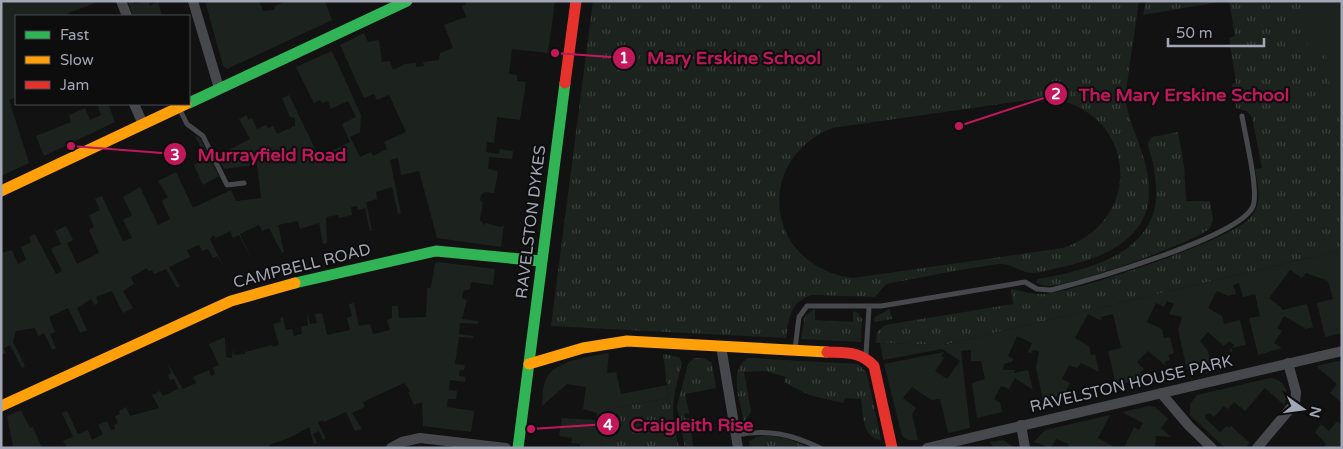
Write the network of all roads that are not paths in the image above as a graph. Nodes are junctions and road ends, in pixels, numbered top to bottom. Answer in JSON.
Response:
{"nodes":[{"id":1,"x":121,"y":1,"type":"edge"},
{"id":2,"x":193,"y":1,"type":"edge"},
{"id":3,"x":407,"y":1,"type":"edge"},
{"id":4,"x":576,"y":1,"type":"edge"},
{"id":5,"x":392,"y":5,"type":"edge"},
{"id":6,"x":127,"y":15,"type":"edge"},
{"id":7,"x":219,"y":88,"type":"junction"},
{"id":8,"x":190,"y":102,"type":"edge"},
{"id":9,"x":134,"y":105,"type":"edge"},
{"id":10,"x":184,"y":105,"type":"edge"},
{"id":11,"x":1242,"y":116,"type":"dead end"},
{"id":12,"x":143,"y":124,"type":"junction"},
{"id":13,"x":244,"y":183,"type":"dead end"},
{"id":14,"x":1,"y":191,"type":"edge"},
{"id":15,"x":541,"y":261,"type":"junction"},
{"id":16,"x":869,"y":308,"type":"junction"},
{"id":17,"x":721,"y":346,"type":"junction"},
{"id":18,"x":795,"y":350,"type":"junction"},
{"id":19,"x":1342,"y":351,"type":"edge"},
{"id":20,"x":866,"y":357,"type":"junction"},
{"id":21,"x":1288,"y":363,"type":"junction"},
{"id":22,"x":529,"y":364,"type":"junction"},
{"id":23,"x":1161,"y":393,"type":"junction"},
{"id":24,"x":1,"y":406,"type":"edge"},
{"id":25,"x":1021,"y":426,"type":"junction"},
{"id":26,"x":736,"y":435,"type":"junction"},
{"id":27,"x":390,"y":448,"type":"edge"},
{"id":28,"x":506,"y":448,"type":"edge"},
{"id":29,"x":518,"y":448,"type":"edge"},
{"id":30,"x":738,"y":448,"type":"edge"},
{"id":31,"x":820,"y":448,"type":"edge"},
{"id":32,"x":892,"y":448,"type":"edge"},
{"id":33,"x":927,"y":448,"type":"edge"},
{"id":34,"x":1025,"y":448,"type":"edge"},
{"id":35,"x":1212,"y":448,"type":"edge"},
{"id":36,"x":1257,"y":448,"type":"edge"}],
"edges":[{"from":1,"to":6,"type":"street"},
{"from":2,"to":7,"type":"street"},
{"from":3,"to":5,"type":"street"},
{"from":4,"to":15,"type":"street","name":"RAVELSTON DYKES"},
{"from":5,"to":7,"type":"street"},
{"from":7,"to":8,"type":"street"},
{"from":9,"to":12,"type":"street"},
{"from":10,"to":12,"type":"street"},
{"from":10,"to":13,"type":"lane"},
{"from":11,"to":16,"type":"lane"},
{"from":12,"to":14,"type":"street"},
{"from":15,"to":22,"type":"street","name":"RAVELSTON DYKES"},
{"from":15,"to":24,"type":"street","name":"CAMPBELL ROAD"},
{"from":16,"to":18,"type":"lane"},
{"from":16,"to":20,"type":"lane"},
{"from":17,"to":18,"type":"street"},
{"from":17,"to":22,"type":"street"},
{"from":17,"to":26,"type":"street"},
{"from":18,"to":20,"type":"street"},
{"from":19,"to":21,"type":"street","name":"RAVELSTON HOUSE PARK"},
{"from":20,"to":32,"type":"street"},
{"from":21,"to":23,"type":"street","name":"RAVELSTON HOUSE PARK"},
{"from":21,"to":36,"type":"street"},
{"from":22,"to":29,"type":"street","name":"RAVELSTON DYKES"},
{"from":23,"to":25,"type":"street","name":"RAVELSTON HOUSE PARK"},
{"from":23,"to":35,"type":"street"},
{"from":25,"to":33,"type":"street","name":"RAVELSTON HOUSE PARK"},
{"from":25,"to":34,"type":"street"},
{"from":26,"to":30,"type":"street"},
{"from":26,"to":31,"type":"lane"},
{"from":27,"to":28,"type":"street"}]}
